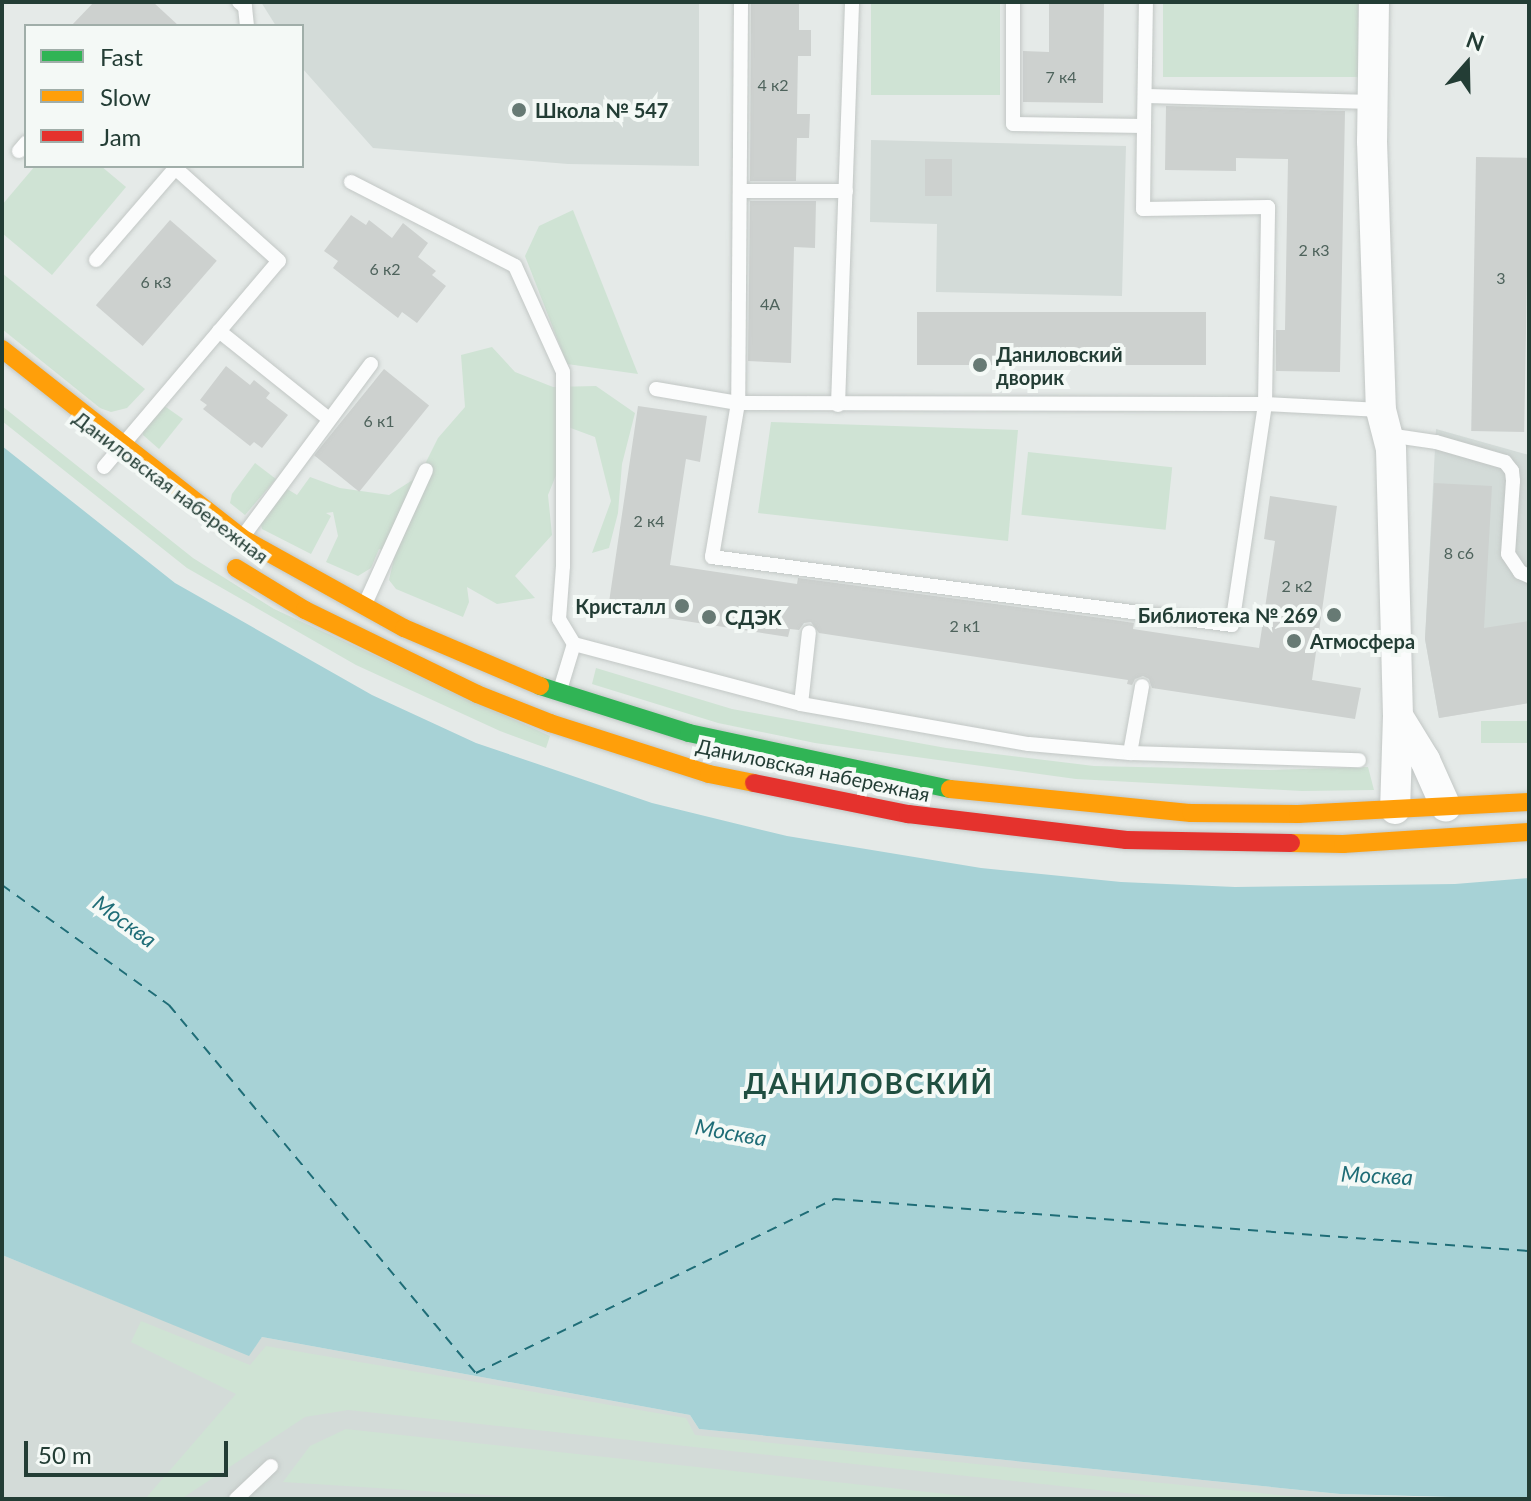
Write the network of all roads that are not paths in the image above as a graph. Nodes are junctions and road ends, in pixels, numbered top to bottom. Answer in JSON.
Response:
{"nodes":[{"id":1,"x":239,"y":2,"type":"edge"},
{"id":2,"x":741,"y":2,"type":"edge"},
{"id":3,"x":852,"y":2,"type":"edge"},
{"id":4,"x":1013,"y":2,"type":"edge"},
{"id":5,"x":1146,"y":2,"type":"edge"},
{"id":6,"x":1374,"y":2,"type":"edge"},
{"id":7,"x":247,"y":24,"type":"edge"},
{"id":8,"x":1147,"y":96,"type":"junction"},
{"id":9,"x":1373,"y":102,"type":"junction"},
{"id":10,"x":1144,"y":126,"type":"junction"},
{"id":11,"x":174,"y":168,"type":"edge"},
{"id":12,"x":176,"y":168,"type":"edge"},
{"id":13,"x":351,"y":182,"type":"dead end"},
{"id":14,"x":740,"y":191,"type":"junction"},
{"id":15,"x":846,"y":191,"type":"junction"},
{"id":16,"x":96,"y":260,"type":"dead end"},
{"id":17,"x":219,"y":331,"type":"junction"},
{"id":18,"x":2,"y":349,"type":"edge"},
{"id":19,"x":371,"y":364,"type":"dead end"},
{"id":20,"x":656,"y":389,"type":"dead end"},
{"id":21,"x":738,"y":403,"type":"junction"},
{"id":22,"x":1265,"y":404,"type":"junction"},
{"id":23,"x":838,"y":405,"type":"junction"},
{"id":24,"x":329,"y":419,"type":"junction"},
{"id":25,"x":1384,"y":422,"type":"junction"},
{"id":26,"x":121,"y":446,"type":"junction"},
{"id":27,"x":104,"y":467,"type":"dead end"},
{"id":28,"x":426,"y":470,"type":"dead end"},
{"id":29,"x":242,"y":538,"type":"junction"},
{"id":30,"x":224,"y":560,"type":"joint"},
{"id":31,"x":1529,"y":576,"type":"edge"},
{"id":32,"x":364,"y":608,"type":"junction"},
{"id":33,"x":1152,"y":615,"type":"junction"},
{"id":34,"x":1150,"y":631,"type":"dead end"},
{"id":35,"x":809,"y":632,"type":"dead end"},
{"id":36,"x":574,"y":644,"type":"junction"},
{"id":37,"x":1142,"y":686,"type":"dead end"},
{"id":38,"x":559,"y":694,"type":"junction"},
{"id":39,"x":801,"y":704,"type":"junction"},
{"id":40,"x":1398,"y":716,"type":"junction"},
{"id":41,"x":1130,"y":753,"type":"junction"},
{"id":42,"x":1359,"y":760,"type":"dead end"},
{"id":43,"x":1525,"y":803,"type":"edge"},
{"id":44,"x":1446,"y":807,"type":"junction"},
{"id":45,"x":1395,"y":809,"type":"junction"},
{"id":46,"x":1529,"y":832,"type":"edge"},
{"id":47,"x":271,"y":1466,"type":"dead end"},
{"id":48,"x":236,"y":1499,"type":"edge"}],
"edges":[{"from":1,"to":7,"type":"lane"},
{"from":2,"to":14,"type":"lane"},
{"from":3,"to":15,"type":"lane"},
{"from":4,"to":10,"type":"lane"},
{"from":5,"to":8,"type":"lane"},
{"from":6,"to":9,"type":"street"},
{"from":8,"to":9,"type":"lane"},
{"from":8,"to":10,"type":"lane"},
{"from":9,"to":25,"type":"street"},
{"from":10,"to":22,"type":"lane"},
{"from":11,"to":16,"type":"lane"},
{"from":12,"to":17,"type":"lane"},
{"from":13,"to":36,"type":"lane"},
{"from":14,"to":15,"type":"lane"},
{"from":14,"to":21,"type":"lane"},
{"from":15,"to":23,"type":"lane"},
{"from":17,"to":24,"type":"lane"},
{"from":17,"to":26,"type":"lane"},
{"from":18,"to":26,"type":"main road","name":"Даниловская набережная"},
{"from":19,"to":24,"type":"lane"},
{"from":20,"to":21,"type":"lane"},
{"from":21,"to":23,"type":"lane"},
{"from":21,"to":33,"type":"lane"},
{"from":22,"to":23,"type":"lane"},
{"from":22,"to":25,"type":"lane"},
{"from":22,"to":33,"type":"lane"},
{"from":24,"to":29,"type":"lane"},
{"from":25,"to":31,"type":"lane"},
{"from":25,"to":40,"type":"street"},
{"from":26,"to":27,"type":"lane"},
{"from":26,"to":29,"type":"main road","name":"Даниловская набережная"},
{"from":28,"to":32,"type":"lane"},
{"from":29,"to":30,"type":"lane"},
{"from":29,"to":32,"type":"main road","name":"Даниловская набережная"},
{"from":30,"to":46,"type":"main road","name":"Даниловская набережная"},
{"from":32,"to":38,"type":"main road","name":"Даниловская набережная"},
{"from":33,"to":34,"type":"lane"},
{"from":35,"to":39,"type":"lane"},
{"from":36,"to":38,"type":"lane"},
{"from":36,"to":39,"type":"lane"},
{"from":37,"to":41,"type":"lane"},
{"from":38,"to":45,"type":"main road","name":"Даниловская набережная"},
{"from":39,"to":41,"type":"lane"},
{"from":40,"to":44,"type":"street"},
{"from":40,"to":45,"type":"street"},
{"from":41,"to":42,"type":"lane"},
{"from":43,"to":44,"type":"main road","name":"Даниловская набережная"},
{"from":44,"to":45,"type":"main road","name":"Даниловская набережная"},
{"from":47,"to":48,"type":"lane"}]}
